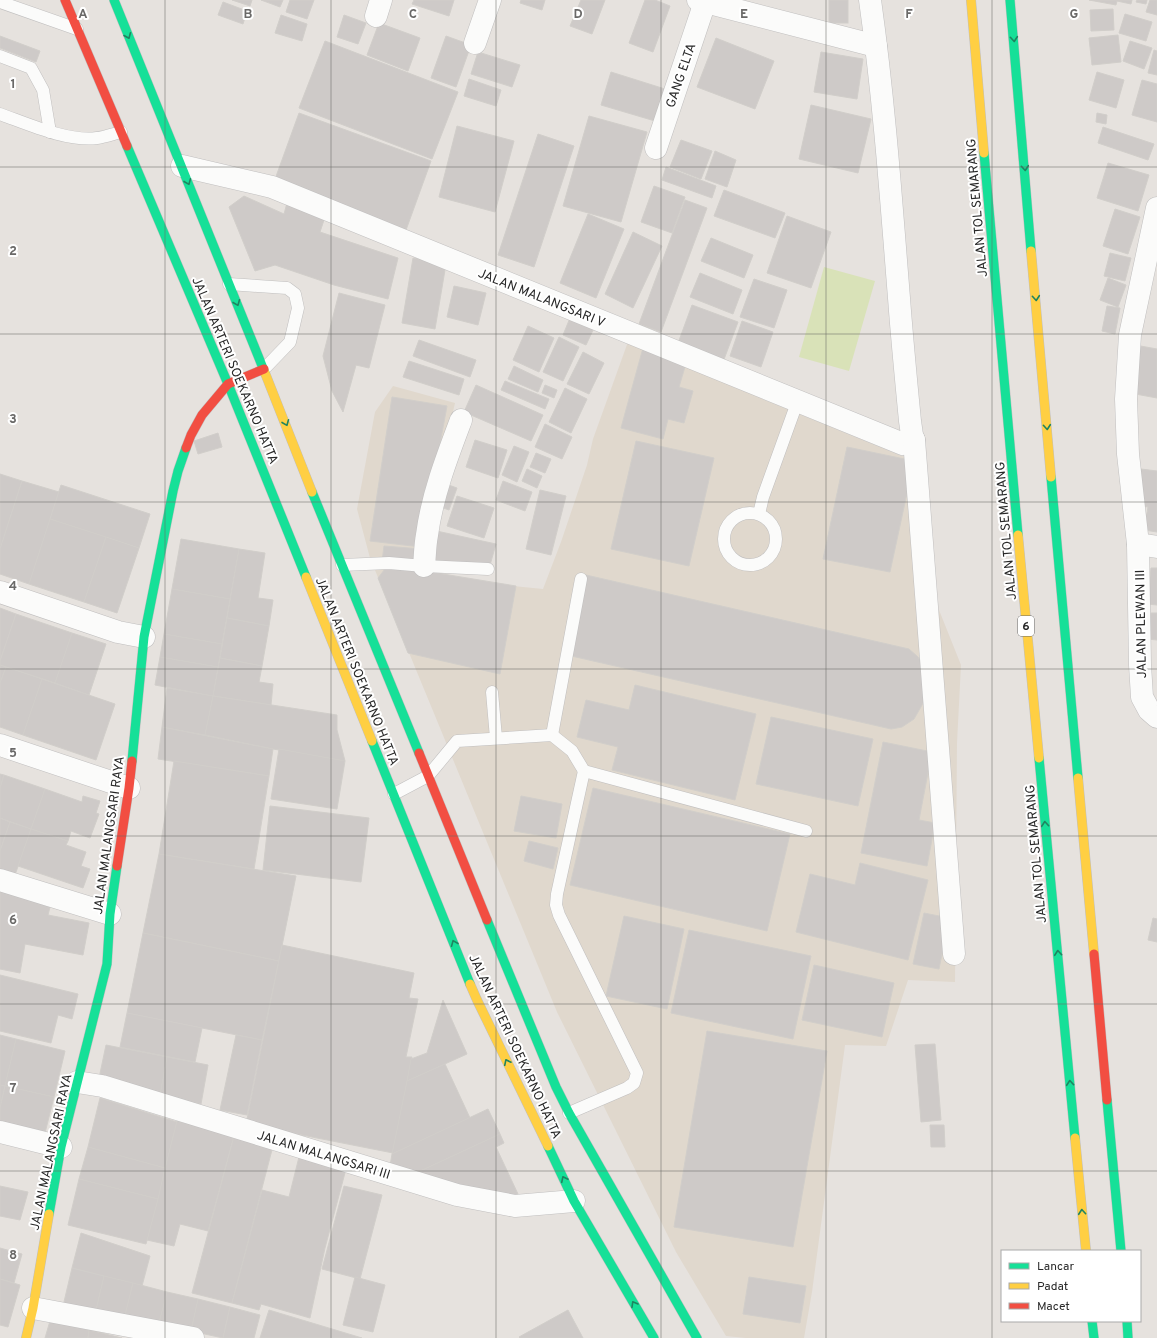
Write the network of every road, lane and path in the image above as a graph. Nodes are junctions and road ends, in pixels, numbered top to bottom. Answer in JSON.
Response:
{"nodes":[{"id":1,"x":65,"y":0,"type":"edge"},
{"id":2,"x":114,"y":0,"type":"edge"},
{"id":3,"x":490,"y":0,"type":"edge"},
{"id":4,"x":870,"y":0,"type":"edge"},
{"id":5,"x":971,"y":0,"type":"edge"},
{"id":6,"x":1010,"y":0,"type":"edge"},
{"id":7,"x":701,"y":1,"type":"edge"},
{"id":8,"x":0,"y":2,"type":"edge"},
{"id":9,"x":77,"y":29,"type":"junction"},
{"id":10,"x":475,"y":43,"type":"dead end"},
{"id":11,"x":876,"y":46,"type":"junction"},
{"id":12,"x":0,"y":56,"type":"edge"},
{"id":13,"x":0,"y":114,"type":"edge"},
{"id":14,"x":50,"y":132,"type":"junction"},
{"id":15,"x":121,"y":132,"type":"junction"},
{"id":16,"x":656,"y":148,"type":"dead end"},
{"id":17,"x":182,"y":166,"type":"junction"},
{"id":18,"x":1157,"y":208,"type":"edge"},
{"id":19,"x":229,"y":284,"type":"junction"},
{"id":20,"x":264,"y":368,"type":"junction"},
{"id":21,"x":228,"y":384,"type":"junction"},
{"id":22,"x":798,"y":400,"type":"junction"},
{"id":23,"x":461,"y":420,"type":"dead end"},
{"id":24,"x":906,"y":442,"type":"junction"},
{"id":25,"x":758,"y":514,"type":"junction"},
{"id":26,"x":1148,"y":546,"type":"edge"},
{"id":27,"x":342,"y":564,"type":"junction"},
{"id":28,"x":424,"y":566,"type":"junction"},
{"id":29,"x":488,"y":568,"type":"dead end"},
{"id":30,"x":580,"y":579,"type":"dead end"},
{"id":31,"x":0,"y":592,"type":"edge"},
{"id":32,"x":144,"y":637,"type":"junction"},
{"id":33,"x":492,"y":692,"type":"dead end"},
{"id":34,"x":1157,"y":717,"type":"edge"},
{"id":35,"x":552,"y":735,"type":"junction"},
{"id":36,"x":496,"y":738,"type":"junction"},
{"id":37,"x":0,"y":744,"type":"edge"},
{"id":38,"x":584,"y":772,"type":"junction"},
{"id":39,"x":428,"y":776,"type":"junction"},
{"id":40,"x":129,"y":788,"type":"junction"},
{"id":41,"x":394,"y":794,"type":"junction"},
{"id":42,"x":806,"y":831,"type":"dead end"},
{"id":43,"x":0,"y":880,"type":"edge"},
{"id":44,"x":110,"y":914,"type":"junction"},
{"id":45,"x":954,"y":954,"type":"dead end"},
{"id":46,"x":77,"y":1082,"type":"junction"},
{"id":47,"x":569,"y":1113,"type":"junction"},
{"id":48,"x":0,"y":1132,"type":"edge"},
{"id":49,"x":62,"y":1147,"type":"junction"},
{"id":50,"x":574,"y":1201,"type":"junction"},
{"id":51,"x":1086,"y":1250,"type":"edge"},
{"id":52,"x":1120,"y":1250,"type":"edge"},
{"id":53,"x":33,"y":1308,"type":"junction"},
{"id":54,"x":1092,"y":1322,"type":"edge"},
{"id":55,"x":1127,"y":1322,"type":"edge"},
{"id":56,"x":26,"y":1338,"type":"edge"},
{"id":57,"x":193,"y":1338,"type":"edge"},
{"id":58,"x":654,"y":1338,"type":"edge"},
{"id":59,"x":697,"y":1338,"type":"edge"},
{"id":60,"x":1094,"y":1338,"type":"edge"},
{"id":61,"x":1128,"y":1338,"type":"edge"}],
"edges":[{"from":1,"to":9,"type":"main road","name":"JALAN ARTERI SOEKARNO HATTA"},
{"from":2,"to":17,"type":"main road","name":"JALAN ARTERI SOEKARNO HATTA","one_way":true},
{"from":3,"to":10,"type":"street"},
{"from":4,"to":11,"type":"street"},
{"from":51,"to":5,"type":"main road","name":"JALAN TOL SEMARANG","number":"6","one_way":true},
{"from":6,"to":52,"type":"main road","one_way":true},
{"from":7,"to":11,"type":"street"},
{"from":7,"to":16,"type":"street","name":"GANG ELTA"},
{"from":8,"to":9,"type":"lane"},
{"from":9,"to":15,"type":"main road","name":"JALAN ARTERI SOEKARNO HATTA"},
{"from":11,"to":24,"type":"street"},
{"from":12,"to":14,"type":"lane"},
{"from":13,"to":14,"type":"lane"},
{"from":14,"to":15,"type":"lane"},
{"from":15,"to":21,"type":"main road","name":"JALAN ARTERI SOEKARNO HATTA"},
{"from":17,"to":19,"type":"main road","name":"JALAN ARTERI SOEKARNO HATTA","one_way":true},
{"from":17,"to":22,"type":"street","name":"JALAN MALANGSARI V"},
{"from":18,"to":26,"type":"street","name":"JALAN PLEWAN III"},
{"from":19,"to":20,"type":"main road","name":"JALAN ARTERI SOEKARNO HATTA","one_way":true},
{"from":19,"to":20,"type":"lane"},
{"from":20,"to":21,"type":"main road","name":"JALAN MALANGSARI RAYA"},
{"from":20,"to":27,"type":"main road","name":"JALAN ARTERI SOEKARNO HATTA","one_way":true},
{"from":21,"to":32,"type":"main road","name":"JALAN MALANGSARI RAYA"},
{"from":21,"to":41,"type":"main road","name":"JALAN ARTERI SOEKARNO HATTA"},
{"from":22,"to":24,"type":"street","name":"JALAN MALANGSARI V"},
{"from":22,"to":25,"type":"lane"},
{"from":23,"to":28,"type":"street"},
{"from":24,"to":45,"type":"street"},
{"from":25,"to":25,"type":"lane"},
{"from":26,"to":34,"type":"street","name":"JALAN PLEWAN III"},
{"from":27,"to":28,"type":"lane"},
{"from":27,"to":39,"type":"main road","name":"JALAN ARTERI SOEKARNO HATTA"},
{"from":28,"to":29,"type":"lane"},
{"from":30,"to":35,"type":"lane"},
{"from":31,"to":32,"type":"street"},
{"from":32,"to":40,"type":"main road","name":"JALAN MALANGSARI RAYA"},
{"from":33,"to":36,"type":"lane"},
{"from":35,"to":36,"type":"lane"},
{"from":35,"to":38,"type":"lane"},
{"from":36,"to":39,"type":"lane"},
{"from":37,"to":40,"type":"street"},
{"from":38,"to":42,"type":"lane"},
{"from":38,"to":47,"type":"lane"},
{"from":39,"to":41,"type":"lane"},
{"from":39,"to":47,"type":"main road","name":"JALAN ARTERI SOEKARNO HATTA"},
{"from":40,"to":44,"type":"main road","name":"JALAN MALANGSARI RAYA"},
{"from":50,"to":41,"type":"main road","name":"JALAN ARTERI SOEKARNO HATTA","one_way":true},
{"from":43,"to":44,"type":"street"},
{"from":44,"to":46,"type":"main road","name":"JALAN MALANGSARI RAYA"},
{"from":46,"to":49,"type":"main road","name":"JALAN MALANGSARI RAYA"},
{"from":46,"to":50,"type":"street","name":"JALAN MALANGSARI III"},
{"from":47,"to":59,"type":"main road","name":"JALAN ARTERI SOEKARNO HATTA"},
{"from":48,"to":49,"type":"street"},
{"from":49,"to":53,"type":"main road","name":"JALAN MALANGSARI RAYA"},
{"from":58,"to":50,"type":"main road","name":"JALAN ARTERI SOEKARNO HATTA","one_way":true},
{"from":53,"to":56,"type":"main road","name":"JALAN MALANGSARI RAYA"},
{"from":53,"to":57,"type":"street"},
{"from":54,"to":60,"type":"main road"},
{"from":55,"to":61,"type":"main road"}]}
